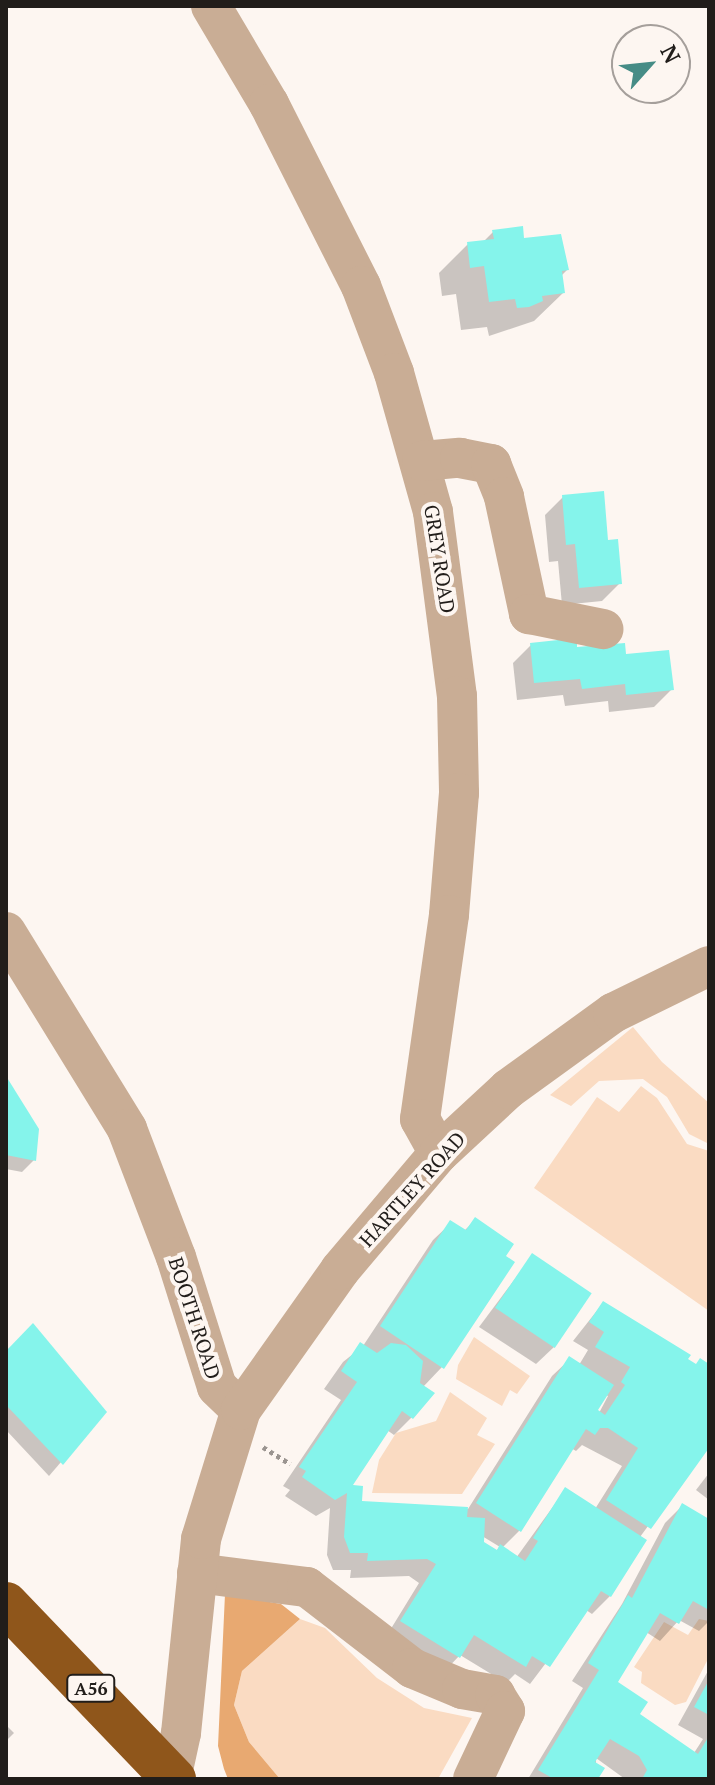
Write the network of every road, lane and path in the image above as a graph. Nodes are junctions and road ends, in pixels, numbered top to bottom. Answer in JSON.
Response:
{"nodes":[{"id":1,"x":211,"y":6,"type":"edge"},
{"id":2,"x":422,"y":461,"type":"junction"},
{"id":3,"x":603,"y":629,"type":"dead end"},
{"id":4,"x":8,"y":938,"type":"edge"},
{"id":5,"x":709,"y":966,"type":"edge"},
{"id":6,"x":439,"y":1153,"type":"junction"},
{"id":7,"x":241,"y":1410,"type":"junction"},
{"id":8,"x":197,"y":1573,"type":"junction"},
{"id":9,"x":6,"y":1604,"type":"edge"},
{"id":10,"x":172,"y":1778,"type":"edge"},
{"id":11,"x":473,"y":1779,"type":"edge"}],
"edges":[{"from":1,"to":2,"type":"street","name":"GREY ROAD"},
{"from":2,"to":3,"type":"street"},
{"from":2,"to":6,"type":"street","name":"GREY ROAD"},
{"from":4,"to":7,"type":"street","name":"BOOTH ROAD"},
{"from":5,"to":6,"type":"street","name":"HARTLEY ROAD"},
{"from":6,"to":7,"type":"street","name":"HARTLEY ROAD"},
{"from":7,"to":8,"type":"street"},
{"from":8,"to":10,"type":"street"},
{"from":8,"to":11,"type":"street"},
{"from":9,"to":10,"type":"highway","number":"A56"}]}
